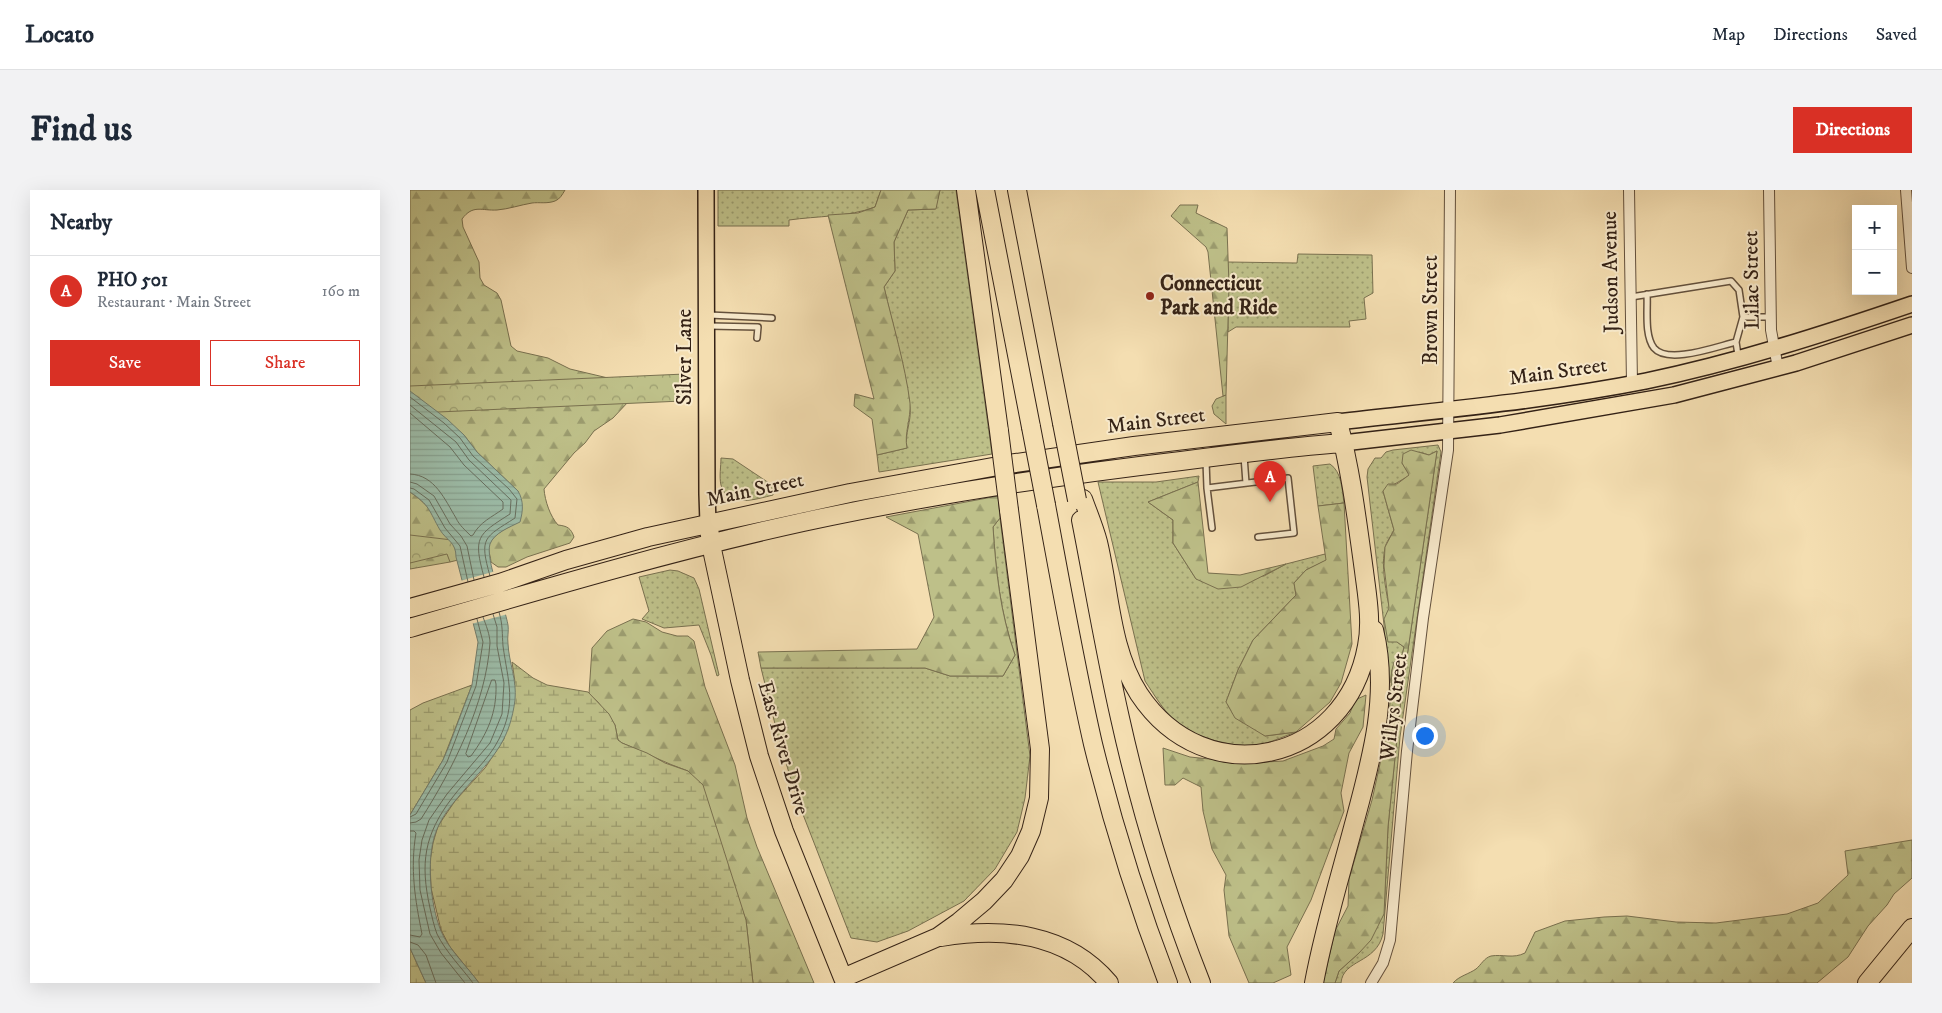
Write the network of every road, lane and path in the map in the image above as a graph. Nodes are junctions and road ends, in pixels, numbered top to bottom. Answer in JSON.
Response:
{"nodes":[{"id":1,"x":706,"y":190,"type":"edge"},
{"id":2,"x":966,"y":190,"type":"edge"},
{"id":3,"x":985,"y":190,"type":"edge"},
{"id":4,"x":1017,"y":190,"type":"edge"},
{"id":5,"x":1450,"y":190,"type":"edge"},
{"id":6,"x":1629,"y":190,"type":"edge"},
{"id":7,"x":1769,"y":190,"type":"edge"},
{"id":8,"x":1906,"y":190,"type":"edge"},
{"id":9,"x":1912,"y":268,"type":"edge"},
{"id":10,"x":1647,"y":294,"type":"junction"},
{"id":11,"x":1630,"y":297,"type":"junction"},
{"id":12,"x":1912,"y":304,"type":"edge"},
{"id":13,"x":1743,"y":317,"type":"junction"},
{"id":14,"x":1771,"y":317,"type":"junction"},
{"id":15,"x":772,"y":318,"type":"dead end"},
{"id":16,"x":706,"y":320,"type":"junction"},
{"id":17,"x":1912,"y":325,"type":"edge"},
{"id":18,"x":758,"y":338,"type":"dead end"},
{"id":19,"x":1736,"y":342,"type":"junction"},
{"id":20,"x":1774,"y":349,"type":"junction"},
{"id":21,"x":1739,"y":358,"type":"junction"},
{"id":22,"x":1778,"y":368,"type":"junction"},
{"id":23,"x":1632,"y":383,"type":"junction"},
{"id":24,"x":1449,"y":409,"type":"junction"},
{"id":25,"x":1398,"y":415,"type":"junction"},
{"id":26,"x":1338,"y":422,"type":"junction"},
{"id":27,"x":1448,"y":431,"type":"junction"},
{"id":28,"x":1401,"y":437,"type":"junction"},
{"id":29,"x":1206,"y":438,"type":"junction"},
{"id":30,"x":1343,"y":443,"type":"junction"},
{"id":31,"x":1244,"y":454,"type":"junction"},
{"id":32,"x":1206,"y":458,"type":"junction"},
{"id":33,"x":1246,"y":483,"type":"junction"},
{"id":34,"x":1207,"y":488,"type":"junction"},
{"id":35,"x":1080,"y":499,"type":"junction"},
{"id":36,"x":708,"y":523,"type":"junction"},
{"id":37,"x":1212,"y":528,"type":"dead end"},
{"id":38,"x":1258,"y":538,"type":"dead end"},
{"id":39,"x":711,"y":544,"type":"junction"},
{"id":40,"x":410,"y":608,"type":"edge"},
{"id":41,"x":1369,"y":613,"type":"junction"},
{"id":42,"x":410,"y":628,"type":"edge"},
{"id":43,"x":1912,"y":928,"type":"edge"},
{"id":44,"x":938,"y":937,"type":"junction"},
{"id":45,"x":1109,"y":983,"type":"edge"},
{"id":46,"x":1168,"y":983,"type":"edge"},
{"id":47,"x":1201,"y":983,"type":"edge"},
{"id":48,"x":1314,"y":983,"type":"edge"},
{"id":49,"x":1371,"y":983,"type":"edge"},
{"id":50,"x":1867,"y":983,"type":"edge"}],
"edges":[{"from":1,"to":16,"type":"main road","name":"Silver Lane"},
{"from":2,"to":44,"type":"highway","bridge":true},
{"from":3,"to":46,"type":"highway","bridge":true},
{"from":4,"to":35,"type":"highway","bridge":true},
{"from":5,"to":24,"type":"street","name":"Brown Street"},
{"from":6,"to":11,"type":"street","name":"Judson Avenue"},
{"from":7,"to":14,"type":"street","name":"Lilac Street"},
{"from":8,"to":9,"type":"street"},
{"from":10,"to":11,"type":"lane"},
{"from":10,"to":13,"type":"lane"},
{"from":10,"to":19,"type":"lane"},
{"from":11,"to":23,"type":"street","name":"Judson Avenue"},
{"from":12,"to":20,"type":"main road","name":"Main Street"},
{"from":13,"to":14,"type":"lane"},
{"from":13,"to":19,"type":"lane"},
{"from":14,"to":20,"type":"street","name":"Lilac Street"},
{"from":15,"to":16,"type":"lane"},
{"from":16,"to":18,"type":"lane"},
{"from":16,"to":36,"type":"main road","name":"Silver Lane"},
{"from":17,"to":22,"type":"main road","name":"Main Street"},
{"from":19,"to":21,"type":"lane"},
{"from":20,"to":21,"type":"main road","name":"Main Street"},
{"from":20,"to":22,"type":"street","name":"Lilac Street"},
{"from":21,"to":23,"type":"main road","name":"Main Street"},
{"from":22,"to":27,"type":"main road","name":"Main Street"},
{"from":23,"to":24,"type":"main road","name":"Main Street"},
{"from":24,"to":25,"type":"main road","name":"Main Street"},
{"from":24,"to":27,"type":"street","name":"Brown Street"},
{"from":25,"to":26,"type":"main road","name":"Main Street"},
{"from":25,"to":28,"type":"main road"},
{"from":26,"to":29,"type":"highway","name":"Main Street"},
{"from":26,"to":30,"type":"highway"},
{"from":27,"to":28,"type":"main road","name":"Main Street"},
{"from":27,"to":49,"type":"street","name":"Willys Street"},
{"from":28,"to":30,"type":"main road","name":"Main Street"},
{"from":29,"to":32,"type":"highway"},
{"from":29,"to":36,"type":"highway","name":"Main Street"},
{"from":30,"to":31,"type":"highway","name":"Main Street"},
{"from":30,"to":41,"type":"highway"},
{"from":31,"to":32,"type":"highway","name":"Main Street"},
{"from":31,"to":33,"type":"lane"},
{"from":32,"to":34,"type":"lane"},
{"from":32,"to":39,"type":"highway","name":"Main Street"},
{"from":33,"to":34,"type":"lane"},
{"from":33,"to":38,"type":"lane"},
{"from":34,"to":37,"type":"lane"},
{"from":35,"to":41,"type":"highway"},
{"from":35,"to":47,"type":"highway"},
{"from":36,"to":39,"type":"highway","name":"East River Drive"},
{"from":36,"to":40,"type":"highway","name":"Main Street"},
{"from":39,"to":42,"type":"highway","name":"Main Street"},
{"from":39,"to":44,"type":"highway","name":"East River Drive"},
{"from":41,"to":48,"type":"highway"},
{"from":43,"to":50,"type":"highway"},
{"from":44,"to":45,"type":"highway"}]}
